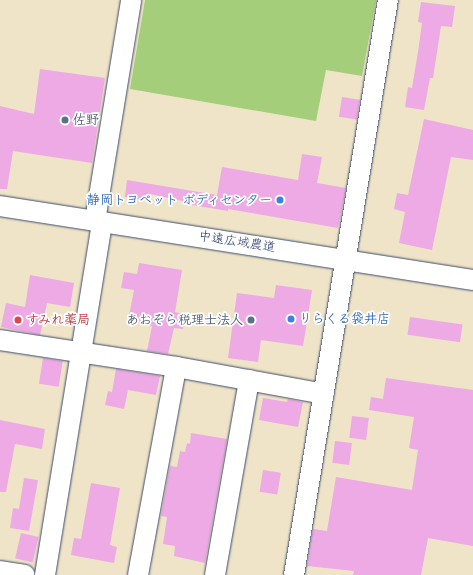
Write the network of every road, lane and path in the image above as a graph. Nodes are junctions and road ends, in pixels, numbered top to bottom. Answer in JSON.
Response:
{"nodes":[{"id":1,"x":131,"y":0,"type":"edge"},
{"id":2,"x":388,"y":0,"type":"edge"},
{"id":3,"x":0,"y":206,"type":"edge"},
{"id":4,"x":98,"y":221,"type":"junction"},
{"id":5,"x":345,"y":259,"type":"junction"},
{"id":6,"x":473,"y":280,"type":"edge"},
{"id":7,"x":0,"y":340,"type":"edge"},
{"id":8,"x":81,"y":351,"type":"junction"},
{"id":9,"x":176,"y":367,"type":"junction"},
{"id":10,"x":250,"y":380,"type":"junction"},
{"id":11,"x":324,"y":394,"type":"junction"},
{"id":12,"x":0,"y":571,"type":"edge"},
{"id":13,"x":25,"y":575,"type":"edge"},
{"id":14,"x":46,"y":575,"type":"edge"},
{"id":15,"x":138,"y":575,"type":"edge"},
{"id":16,"x":215,"y":575,"type":"edge"},
{"id":17,"x":294,"y":575,"type":"edge"}],
"edges":[{"from":1,"to":4,"type":"street"},
{"from":2,"to":5,"type":"street"},
{"from":3,"to":4,"type":"street","name":"中遠広域農道"},
{"from":4,"to":5,"type":"street","name":"中遠広域農道"},
{"from":4,"to":8,"type":"street"},
{"from":5,"to":6,"type":"street","name":"中遠広域農道"},
{"from":5,"to":11,"type":"street"},
{"from":7,"to":8,"type":"street"},
{"from":8,"to":9,"type":"street"},
{"from":8,"to":14,"type":"street"},
{"from":9,"to":10,"type":"street"},
{"from":9,"to":15,"type":"street"},
{"from":10,"to":11,"type":"street"},
{"from":10,"to":16,"type":"street"},
{"from":11,"to":17,"type":"street"},
{"from":12,"to":13,"type":"street"}]}
